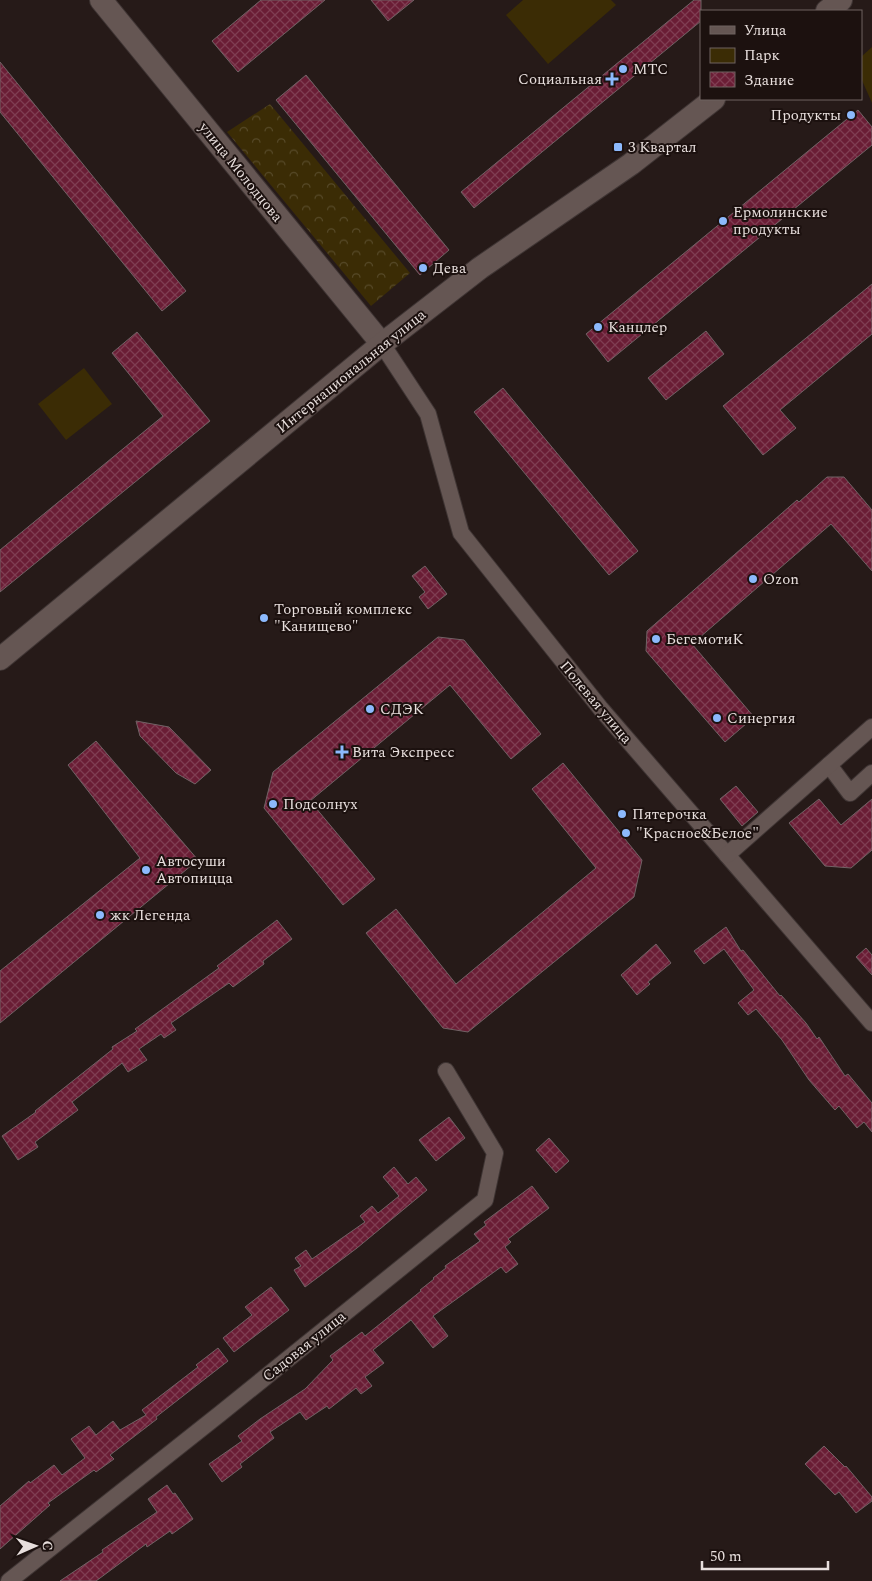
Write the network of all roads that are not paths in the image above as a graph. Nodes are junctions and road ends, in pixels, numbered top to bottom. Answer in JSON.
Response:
{"nodes":[{"id":1,"x":101,"y":0,"type":"edge"},
{"id":2,"x":841,"y":0,"type":"edge"},
{"id":3,"x":828,"y":10,"type":"edge"},
{"id":4,"x":713,"y":100,"type":"edge"},
{"id":5,"x":382,"y":344,"type":"junction"},
{"id":6,"x":0,"y":659,"type":"edge"},
{"id":7,"x":872,"y":727,"type":"edge"},
{"id":8,"x":829,"y":765,"type":"junction"},
{"id":9,"x":872,"y":773,"type":"edge"},
{"id":10,"x":727,"y":855,"type":"junction"},
{"id":11,"x":872,"y":1023,"type":"edge"},
{"id":12,"x":446,"y":1070,"type":"dead end"},
{"id":13,"x":9,"y":1581,"type":"edge"}],
"edges":[{"from":1,"to":5,"type":"main road","name":"улица Молодцова"},
{"from":2,"to":3,"type":"main road"},
{"from":4,"to":5,"type":"main road","name":"Интернациональная улица"},
{"from":5,"to":6,"type":"main road","name":"Интернациональная улица"},
{"from":5,"to":10,"type":"street","name":"Полевая улица"},
{"from":7,"to":8,"type":"street"},
{"from":8,"to":9,"type":"street"},
{"from":8,"to":10,"type":"street"},
{"from":10,"to":11,"type":"street","name":"Полевая улица"},
{"from":12,"to":13,"type":"street","name":"Садовая улица"}]}
